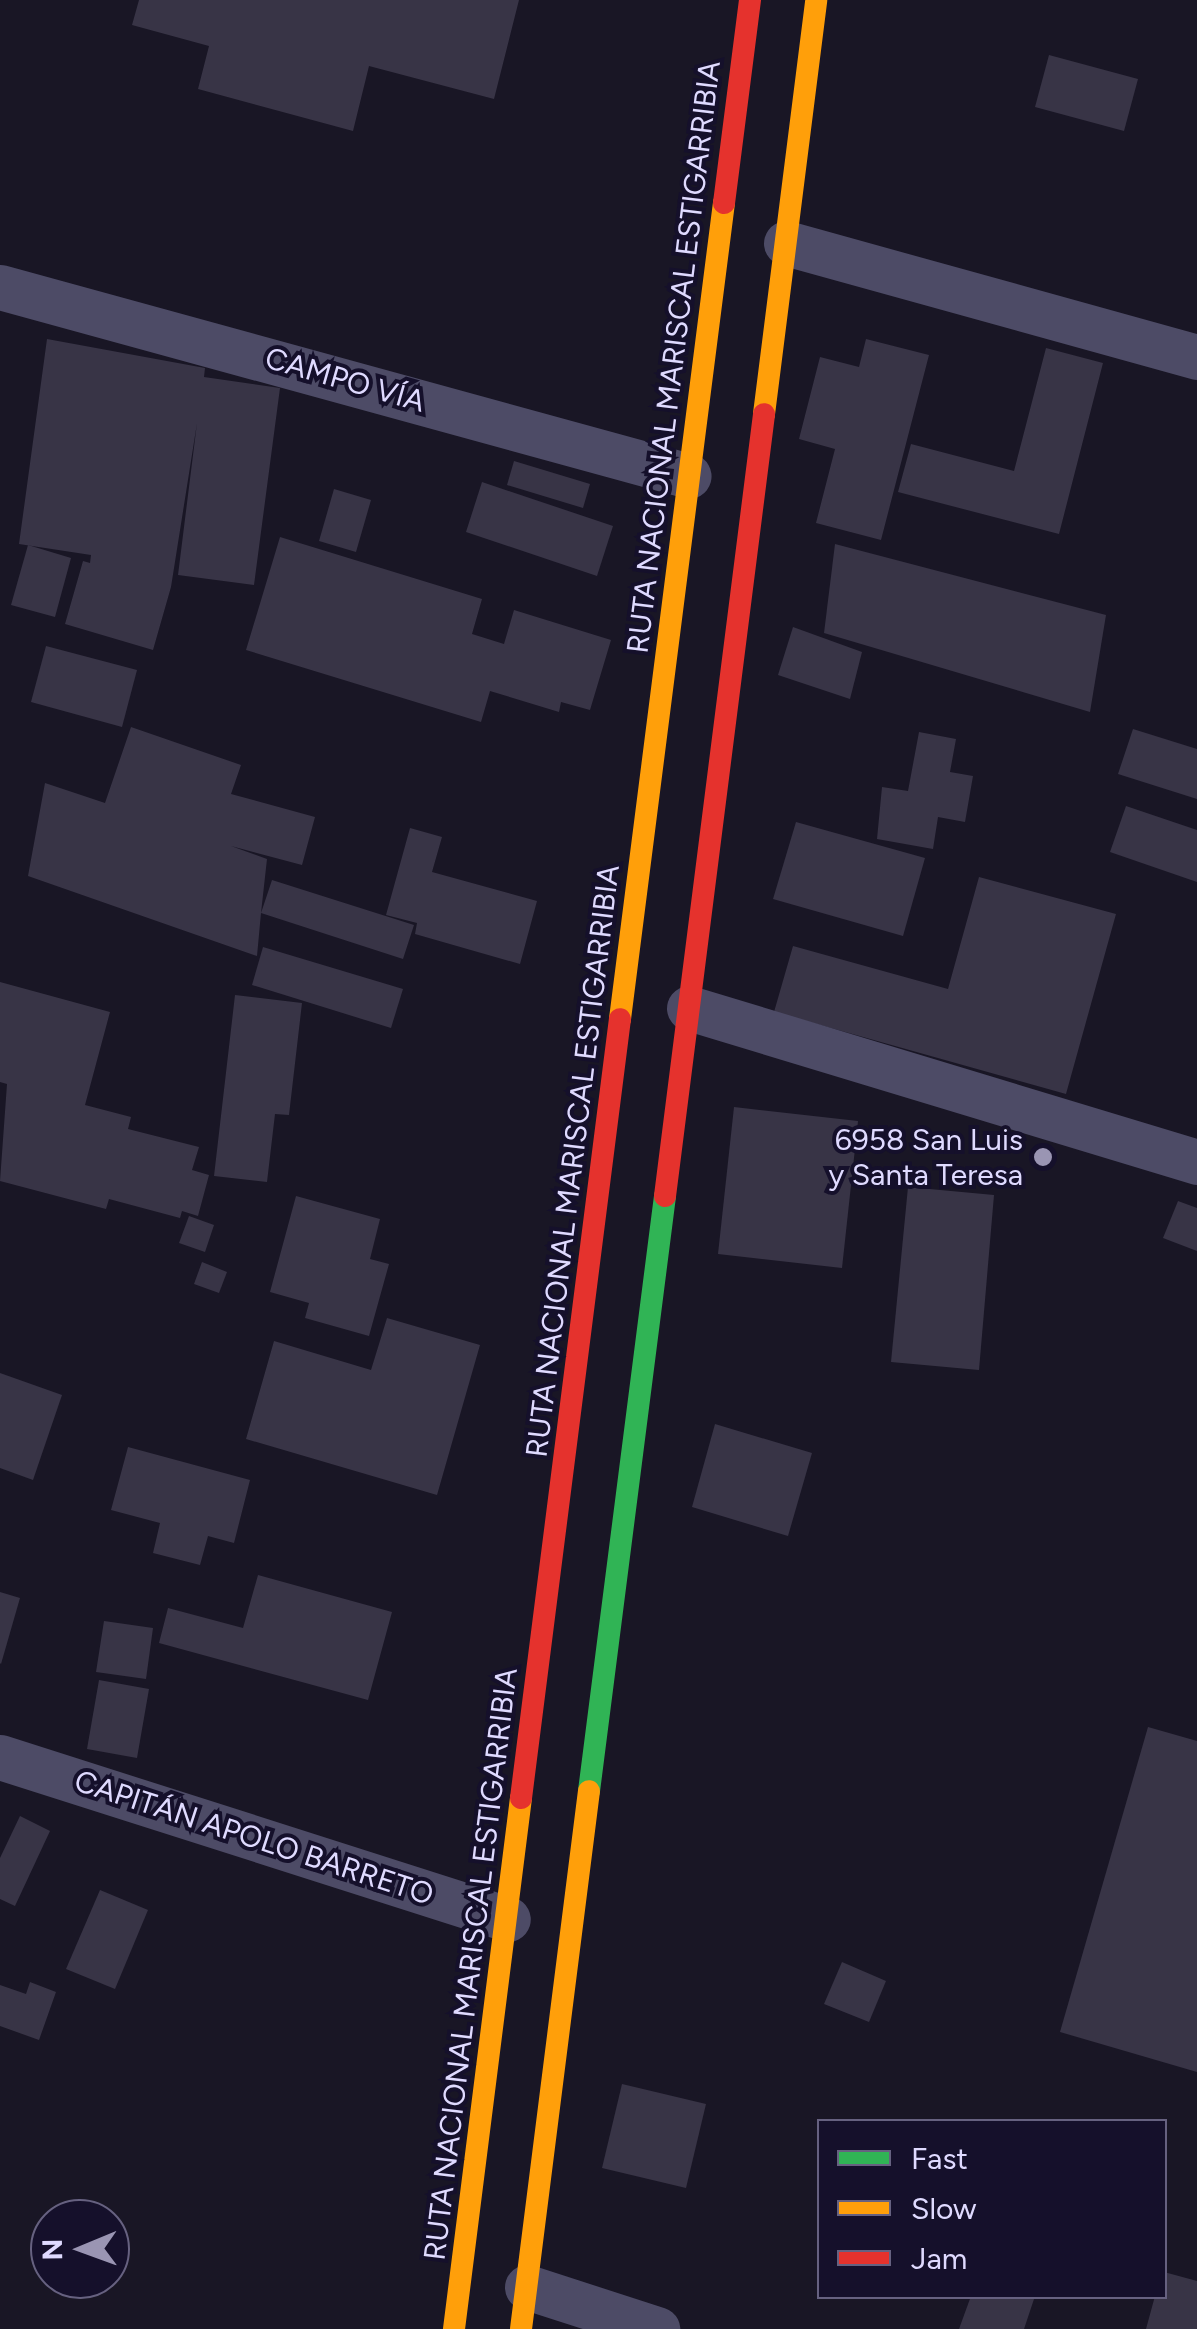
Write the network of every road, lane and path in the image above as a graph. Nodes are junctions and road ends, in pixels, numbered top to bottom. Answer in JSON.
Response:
{"nodes":[{"id":1,"x":750,"y":0,"type":"edge"},
{"id":2,"x":816,"y":0,"type":"edge"},
{"id":3,"x":786,"y":242,"type":"junction"},
{"id":4,"x":0,"y":287,"type":"edge"},
{"id":5,"x":1197,"y":356,"type":"edge"},
{"id":6,"x":690,"y":476,"type":"junction"},
{"id":7,"x":689,"y":1008,"type":"junction"},
{"id":8,"x":1197,"y":1162,"type":"edge"},
{"id":9,"x":0,"y":1756,"type":"edge"},
{"id":10,"x":508,"y":1919,"type":"junction"},
{"id":11,"x":524,"y":2308,"type":"edge"},
{"id":12,"x":454,"y":2329,"type":"edge"},
{"id":13,"x":657,"y":2329,"type":"edge"}],
"edges":[{"from":1,"to":6,"type":"highway","name":"RUTA NACIONAL MARISCAL ESTIGARRIBIA"},
{"from":2,"to":3,"type":"highway"},
{"from":3,"to":5,"type":"street"},
{"from":3,"to":7,"type":"highway"},
{"from":4,"to":6,"type":"street","name":"CAMPO VÍA"},
{"from":6,"to":10,"type":"highway","name":"RUTA NACIONAL MARISCAL ESTIGARRIBIA"},
{"from":7,"to":8,"type":"street"},
{"from":7,"to":11,"type":"highway"},
{"from":9,"to":10,"type":"street","name":"CAPITÁN APOLO BARRETO"},
{"from":10,"to":12,"type":"highway","name":"RUTA NACIONAL MARISCAL ESTIGARRIBIA"},
{"from":11,"to":13,"type":"street"}]}
